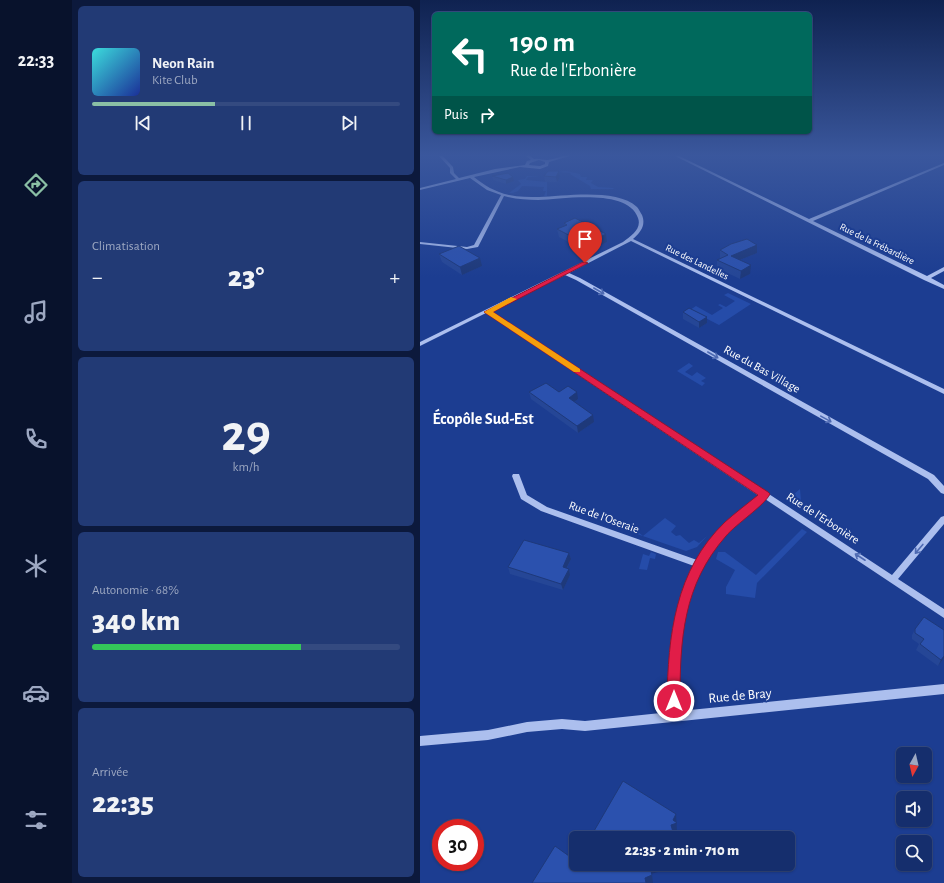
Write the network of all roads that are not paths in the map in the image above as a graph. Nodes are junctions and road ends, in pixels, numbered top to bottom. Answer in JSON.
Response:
{"nodes":[{"id":1,"x":503,"y":195,"type":"edge"},
{"id":2,"x":505,"y":195,"type":"edge"},
{"id":3,"x":756,"y":195,"type":"edge"},
{"id":4,"x":870,"y":195,"type":"edge"},
{"id":5,"x":808,"y":221,"type":"junction"},
{"id":6,"x":630,"y":240,"type":"junction"},
{"id":7,"x":420,"y":243,"type":"edge"},
{"id":8,"x":944,"y":269,"type":"edge"},
{"id":9,"x":565,"y":273,"type":"junction"},
{"id":10,"x":926,"y":279,"type":"junction"},
{"id":11,"x":944,"y":287,"type":"edge"},
{"id":12,"x":488,"y":312,"type":"junction"},
{"id":13,"x":420,"y":344,"type":"edge"},
{"id":14,"x":944,"y":392,"type":"edge"},
{"id":15,"x":516,"y":476,"type":"dead end"},
{"id":16,"x":944,"y":491,"type":"edge"},
{"id":17,"x":765,"y":494,"type":"junction"},
{"id":18,"x":944,"y":519,"type":"edge"},
{"id":19,"x":700,"y":564,"type":"junction"},
{"id":20,"x":893,"y":579,"type":"junction"},
{"id":21,"x":944,"y":614,"type":"edge"},
{"id":22,"x":944,"y":689,"type":"edge"},
{"id":23,"x":675,"y":717,"type":"junction"},
{"id":24,"x":420,"y":741,"type":"edge"}],
"edges":[{"from":1,"to":7,"type":"street"},
{"from":2,"to":6,"type":"street"},
{"from":3,"to":5,"type":"street","name":"Rue de la Frébardière"},
{"from":4,"to":5,"type":"street"},
{"from":5,"to":10,"type":"street","name":"Rue de la Frébardière"},
{"from":6,"to":9,"type":"street"},
{"from":6,"to":14,"type":"street","name":"Rue des Landelles"},
{"from":8,"to":10,"type":"street"},
{"from":9,"to":12,"type":"street"},
{"from":9,"to":16,"type":"street","name":"Rue du Bas Village","one_way":true},
{"from":10,"to":11,"type":"street","name":"Rue de la Frébardière"},
{"from":12,"to":13,"type":"street"},
{"from":12,"to":17,"type":"street","name":"Rue de l'Erbonière"},
{"from":15,"to":19,"type":"street","name":"Rue de l'Oseraie"},
{"from":17,"to":19,"type":"street"},
{"from":20,"to":17,"type":"street","name":"Rue de l'Erbonière","one_way":true},
{"from":18,"to":20,"type":"street","one_way":true},
{"from":19,"to":23,"type":"street"},
{"from":20,"to":21,"type":"street","name":"Rue de l'Erbonière"},
{"from":22,"to":23,"type":"street","name":"Rue de Bray"},
{"from":23,"to":24,"type":"street","name":"Rue de Bray"}]}
